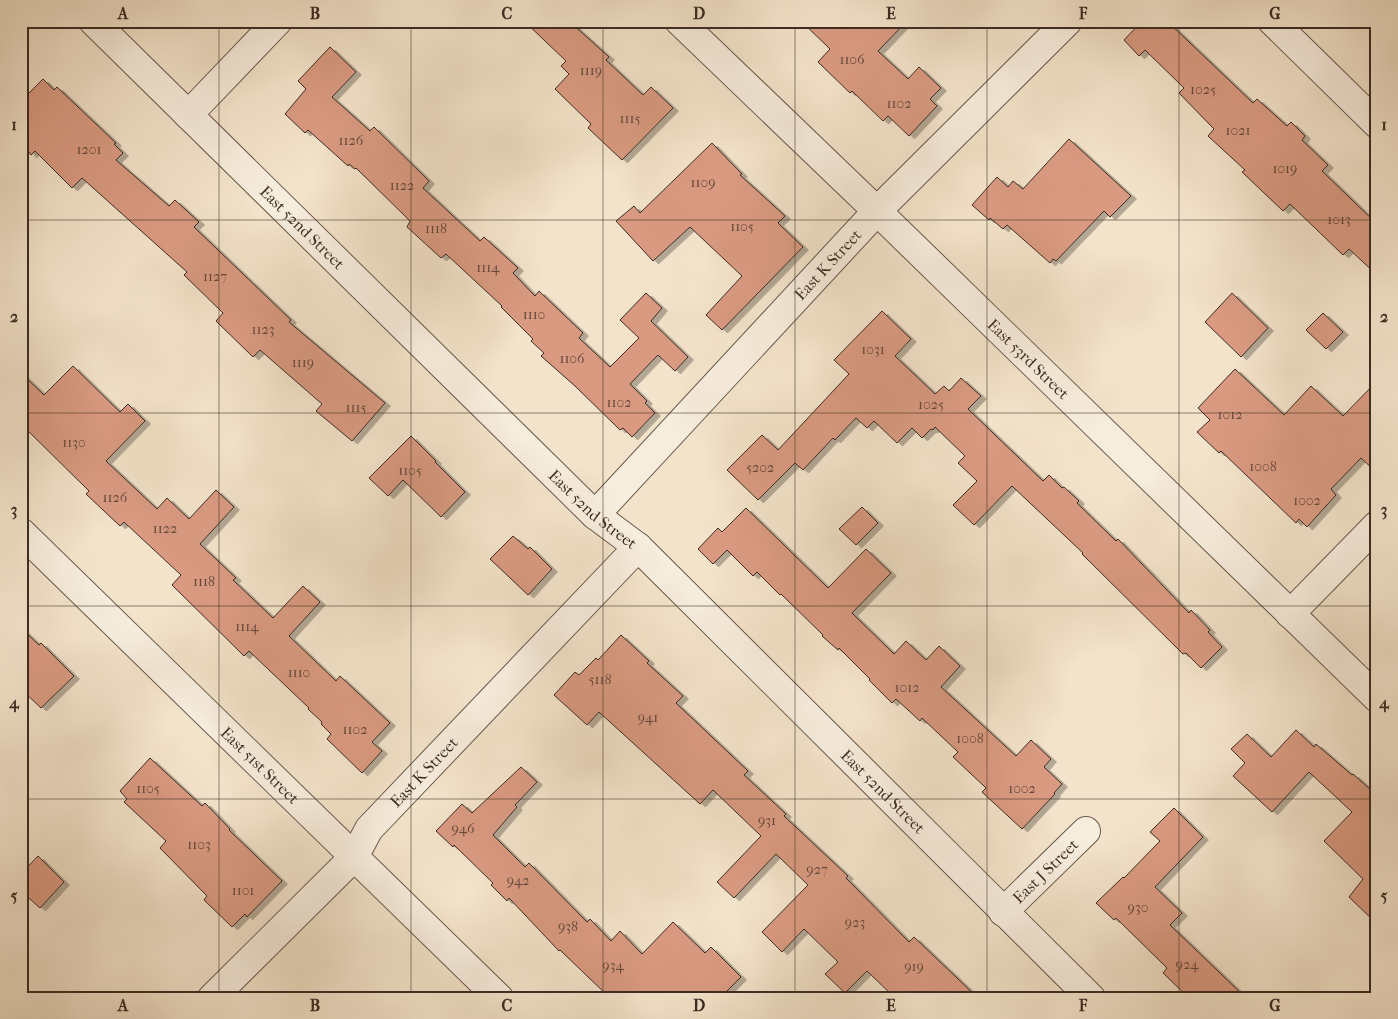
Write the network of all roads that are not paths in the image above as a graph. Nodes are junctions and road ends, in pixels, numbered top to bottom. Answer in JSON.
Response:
{"nodes":[{"id":1,"x":93,"y":21,"type":"edge"},
{"id":2,"x":278,"y":21,"type":"edge"},
{"id":3,"x":679,"y":21,"type":"edge"},
{"id":4,"x":1068,"y":21,"type":"edge"},
{"id":5,"x":1272,"y":21,"type":"edge"},
{"id":6,"x":188,"y":115,"type":"junction"},
{"id":7,"x":1377,"y":124,"type":"edge"},
{"id":8,"x":877,"y":211,"type":"junction"},
{"id":9,"x":595,"y":514,"type":"junction"},
{"id":10,"x":1377,"y":525,"type":"edge"},
{"id":11,"x":21,"y":532,"type":"edge"},
{"id":12,"x":638,"y":548,"type":"junction"},
{"id":13,"x":1290,"y":614,"type":"junction"},
{"id":14,"x":1377,"y":698,"type":"edge"},
{"id":15,"x":1086,"y":831,"type":"dead end"},
{"id":16,"x":354,"y":857,"type":"junction"},
{"id":17,"x":1003,"y":912,"type":"junction"},
{"id":18,"x":212,"y":998,"type":"edge"},
{"id":19,"x":498,"y":998,"type":"edge"},
{"id":20,"x":1091,"y":998,"type":"edge"}],
"edges":[{"from":1,"to":6,"type":"street","name":"East 52nd Street"},
{"from":2,"to":6,"type":"street"},
{"from":3,"to":8,"type":"street","name":"East 53rd Street"},
{"from":4,"to":8,"type":"street","name":"East K Street"},
{"from":5,"to":7,"type":"street"},
{"from":6,"to":9,"type":"street","name":"East 52nd Street"},
{"from":8,"to":9,"type":"street","name":"East K Street"},
{"from":8,"to":13,"type":"street","name":"East 53rd Street"},
{"from":9,"to":12,"type":"street","name":"East 52nd Street"},
{"from":10,"to":13,"type":"street"},
{"from":11,"to":16,"type":"street","name":"East 51st Street"},
{"from":12,"to":16,"type":"street","name":"East K Street"},
{"from":12,"to":17,"type":"street","name":"East 52nd Street"},
{"from":13,"to":14,"type":"street","name":"East 53rd Street"},
{"from":15,"to":17,"type":"street","name":"East J Street"},
{"from":16,"to":18,"type":"street","name":"East K Street"},
{"from":16,"to":19,"type":"street","name":"East 51st Street"},
{"from":17,"to":20,"type":"street","name":"East 52nd Street"}]}
